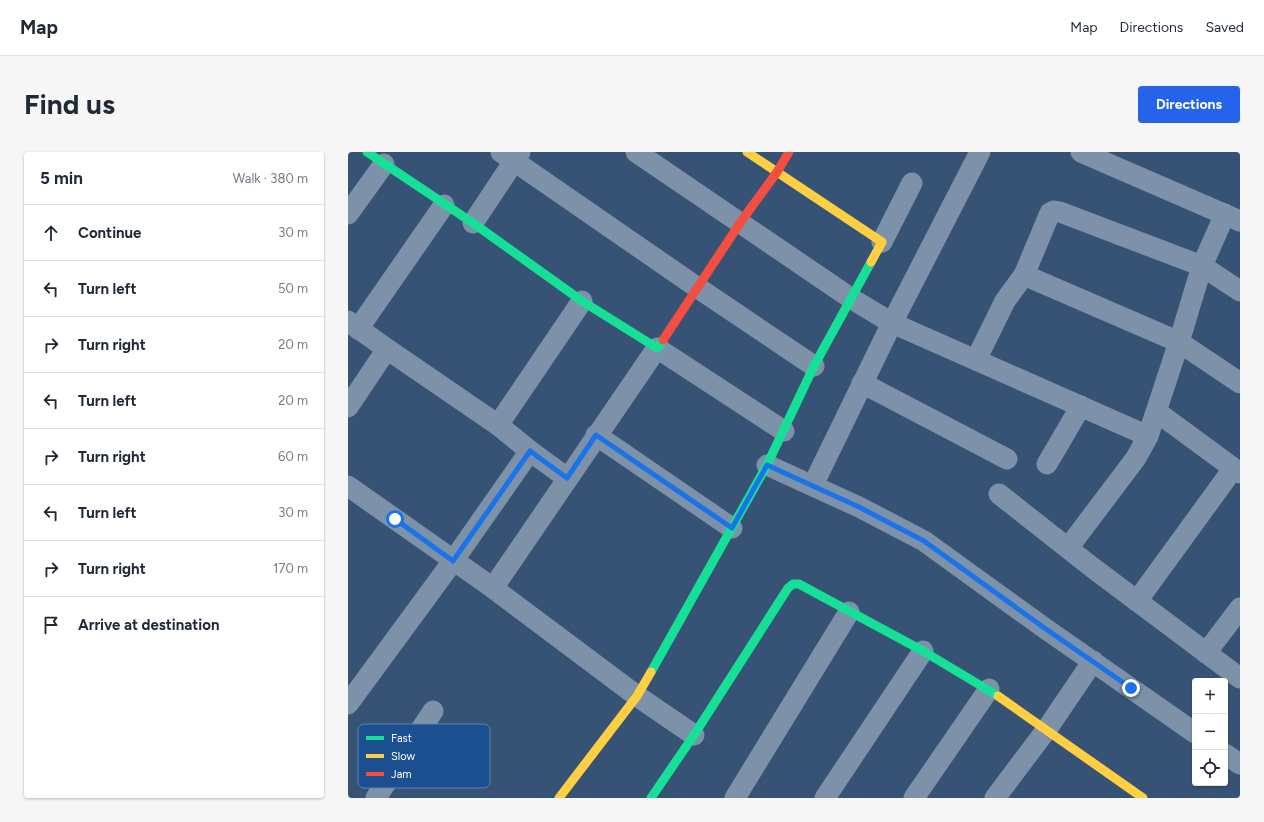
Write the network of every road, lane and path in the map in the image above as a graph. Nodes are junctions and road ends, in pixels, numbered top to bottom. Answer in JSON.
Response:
{"nodes":[{"id":1,"x":367,"y":152,"type":"edge"},
{"id":2,"x":636,"y":152,"type":"edge"},
{"id":3,"x":747,"y":152,"type":"edge"},
{"id":4,"x":789,"y":152,"type":"edge"},
{"id":5,"x":980,"y":152,"type":"edge"},
{"id":6,"x":1082,"y":152,"type":"edge"},
{"id":7,"x":512,"y":155,"type":"edge"},
{"id":8,"x":384,"y":164,"type":"junction"},
{"id":9,"x":777,"y":172,"type":"junction"},
{"id":10,"x":912,"y":183,"type":"dead end"},
{"id":11,"x":444,"y":205,"type":"junction"},
{"id":12,"x":348,"y":214,"type":"edge"},
{"id":13,"x":1232,"y":217,"type":"edge"},
{"id":14,"x":473,"y":223,"type":"junction"},
{"id":15,"x":740,"y":223,"type":"junction"},
{"id":16,"x":882,"y":242,"type":"junction"},
{"id":17,"x":1202,"y":266,"type":"junction"},
{"id":18,"x":1024,"y":275,"type":"junction"},
{"id":19,"x":698,"y":288,"type":"junction"},
{"id":20,"x":1240,"y":291,"type":"edge"},
{"id":21,"x":852,"y":299,"type":"junction"},
{"id":22,"x":582,"y":301,"type":"junction"},
{"id":23,"x":892,"y":323,"type":"junction"},
{"id":24,"x":353,"y":325,"type":"edge"},
{"id":25,"x":1179,"y":342,"type":"junction"},
{"id":26,"x":657,"y":348,"type":"junction"},
{"id":27,"x":387,"y":349,"type":"junction"},
{"id":28,"x":976,"y":360,"type":"junction"},
{"id":29,"x":814,"y":366,"type":"junction"},
{"id":30,"x":862,"y":383,"type":"junction"},
{"id":31,"x":1240,"y":383,"type":"edge"},
{"id":32,"x":1081,"y":406,"type":"junction"},
{"id":33,"x":348,"y":407,"type":"edge"},
{"id":34,"x":1157,"y":412,"type":"junction"},
{"id":35,"x":498,"y":425,"type":"junction"},
{"id":36,"x":784,"y":431,"type":"junction"},
{"id":37,"x":596,"y":435,"type":"junction"},
{"id":38,"x":1148,"y":436,"type":"junction"},
{"id":39,"x":530,"y":451,"type":"junction"},
{"id":40,"x":1007,"y":459,"type":"dead end"},
{"id":41,"x":1047,"y":464,"type":"dead end"},
{"id":42,"x":767,"y":465,"type":"junction"},
{"id":43,"x":1237,"y":471,"type":"edge"},
{"id":44,"x":567,"y":478,"type":"junction"},
{"id":45,"x":813,"y":485,"type":"junction"},
{"id":46,"x":348,"y":486,"type":"edge"},
{"id":47,"x":999,"y":494,"type":"dead end"},
{"id":48,"x":732,"y":528,"type":"junction"},
{"id":49,"x":1068,"y":548,"type":"junction"},
{"id":50,"x":453,"y":561,"type":"junction"},
{"id":51,"x":493,"y":588,"type":"junction"},
{"id":52,"x":1137,"y":601,"type":"junction"},
{"id":53,"x":1240,"y":608,"type":"edge"},
{"id":54,"x":849,"y":612,"type":"junction"},
{"id":55,"x":922,"y":651,"type":"junction"},
{"id":56,"x":1206,"y":653,"type":"junction"},
{"id":57,"x":1093,"y":661,"type":"junction"},
{"id":58,"x":1240,"y":678,"type":"edge"},
{"id":59,"x":989,"y":689,"type":"junction"},
{"id":60,"x":636,"y":696,"type":"junction"},
{"id":61,"x":348,"y":704,"type":"edge"},
{"id":62,"x":433,"y":711,"type":"dead end"},
{"id":63,"x":424,"y":724,"type":"edge"},
{"id":64,"x":1047,"y":729,"type":"junction"},
{"id":65,"x":1192,"y":731,"type":"edge"},
{"id":66,"x":694,"y":735,"type":"junction"},
{"id":67,"x":1228,"y":756,"type":"edge"},
{"id":68,"x":1240,"y":764,"type":"edge"},
{"id":69,"x":383,"y":788,"type":"edge"},
{"id":70,"x":376,"y":798,"type":"edge"},
{"id":71,"x":559,"y":798,"type":"edge"},
{"id":72,"x":651,"y":798,"type":"edge"},
{"id":73,"x":735,"y":798,"type":"edge"},
{"id":74,"x":825,"y":798,"type":"edge"},
{"id":75,"x":914,"y":798,"type":"edge"},
{"id":76,"x":995,"y":798,"type":"edge"},
{"id":77,"x":1143,"y":798,"type":"edge"}],
"edges":[{"from":1,"to":8,"type":"street"},
{"from":2,"to":15,"type":"street"},
{"from":3,"to":9,"type":"street"},
{"from":4,"to":9,"type":"street"},
{"from":5,"to":23,"type":"street"},
{"from":6,"to":13,"type":"street"},
{"from":7,"to":14,"type":"street"},
{"from":7,"to":19,"type":"street"},
{"from":8,"to":11,"type":"street"},
{"from":8,"to":12,"type":"street"},
{"from":9,"to":15,"type":"street"},
{"from":9,"to":16,"type":"street"},
{"from":10,"to":16,"type":"street"},
{"from":11,"to":14,"type":"street"},
{"from":11,"to":24,"type":"street"},
{"from":13,"to":17,"type":"street"},
{"from":14,"to":22,"type":"street"},
{"from":15,"to":19,"type":"street"},
{"from":15,"to":21,"type":"street"},
{"from":16,"to":21,"type":"street"},
{"from":17,"to":18,"type":"street"},
{"from":17,"to":20,"type":"street"},
{"from":17,"to":25,"type":"street"},
{"from":18,"to":25,"type":"street"},
{"from":18,"to":28,"type":"street"},
{"from":19,"to":26,"type":"street"},
{"from":19,"to":29,"type":"street"},
{"from":21,"to":23,"type":"street"},
{"from":21,"to":29,"type":"street"},
{"from":22,"to":26,"type":"street"},
{"from":22,"to":35,"type":"street"},
{"from":23,"to":28,"type":"street"},
{"from":23,"to":30,"type":"street"},
{"from":24,"to":27,"type":"street"},
{"from":25,"to":31,"type":"street"},
{"from":25,"to":34,"type":"street"},
{"from":26,"to":36,"type":"street"},
{"from":26,"to":37,"type":"street"},
{"from":27,"to":33,"type":"street"},
{"from":27,"to":35,"type":"street"},
{"from":28,"to":32,"type":"street"},
{"from":29,"to":36,"type":"street"},
{"from":30,"to":40,"type":"street"},
{"from":30,"to":45,"type":"street"},
{"from":32,"to":38,"type":"street"},
{"from":32,"to":41,"type":"street"},
{"from":34,"to":38,"type":"street"},
{"from":34,"to":43,"type":"street"},
{"from":35,"to":39,"type":"street"},
{"from":36,"to":42,"type":"street"},
{"from":37,"to":44,"type":"street"},
{"from":37,"to":48,"type":"street"},
{"from":38,"to":49,"type":"street"},
{"from":39,"to":44,"type":"street"},
{"from":39,"to":50,"type":"street"},
{"from":42,"to":45,"type":"street"},
{"from":42,"to":48,"type":"street"},
{"from":43,"to":52,"type":"street"},
{"from":44,"to":51,"type":"street"},
{"from":45,"to":57,"type":"street"},
{"from":46,"to":50,"type":"street"},
{"from":47,"to":49,"type":"street"},
{"from":48,"to":60,"type":"street"},
{"from":49,"to":52,"type":"street"},
{"from":50,"to":51,"type":"street"},
{"from":50,"to":61,"type":"street"},
{"from":51,"to":60,"type":"street"},
{"from":52,"to":56,"type":"street"},
{"from":53,"to":56,"type":"street"},
{"from":54,"to":55,"type":"street"},
{"from":54,"to":66,"type":"street"},
{"from":54,"to":73,"type":"street"},
{"from":55,"to":59,"type":"street"},
{"from":55,"to":74,"type":"street"},
{"from":56,"to":58,"type":"street"},
{"from":57,"to":64,"type":"street"},
{"from":57,"to":65,"type":"street"},
{"from":59,"to":64,"type":"street"},
{"from":59,"to":75,"type":"street"},
{"from":60,"to":66,"type":"street"},
{"from":60,"to":71,"type":"street"},
{"from":62,"to":63,"type":"street"},
{"from":64,"to":76,"type":"street"},
{"from":64,"to":77,"type":"street"},
{"from":66,"to":72,"type":"street"},
{"from":67,"to":68,"type":"street"},
{"from":69,"to":70,"type":"street"}]}
